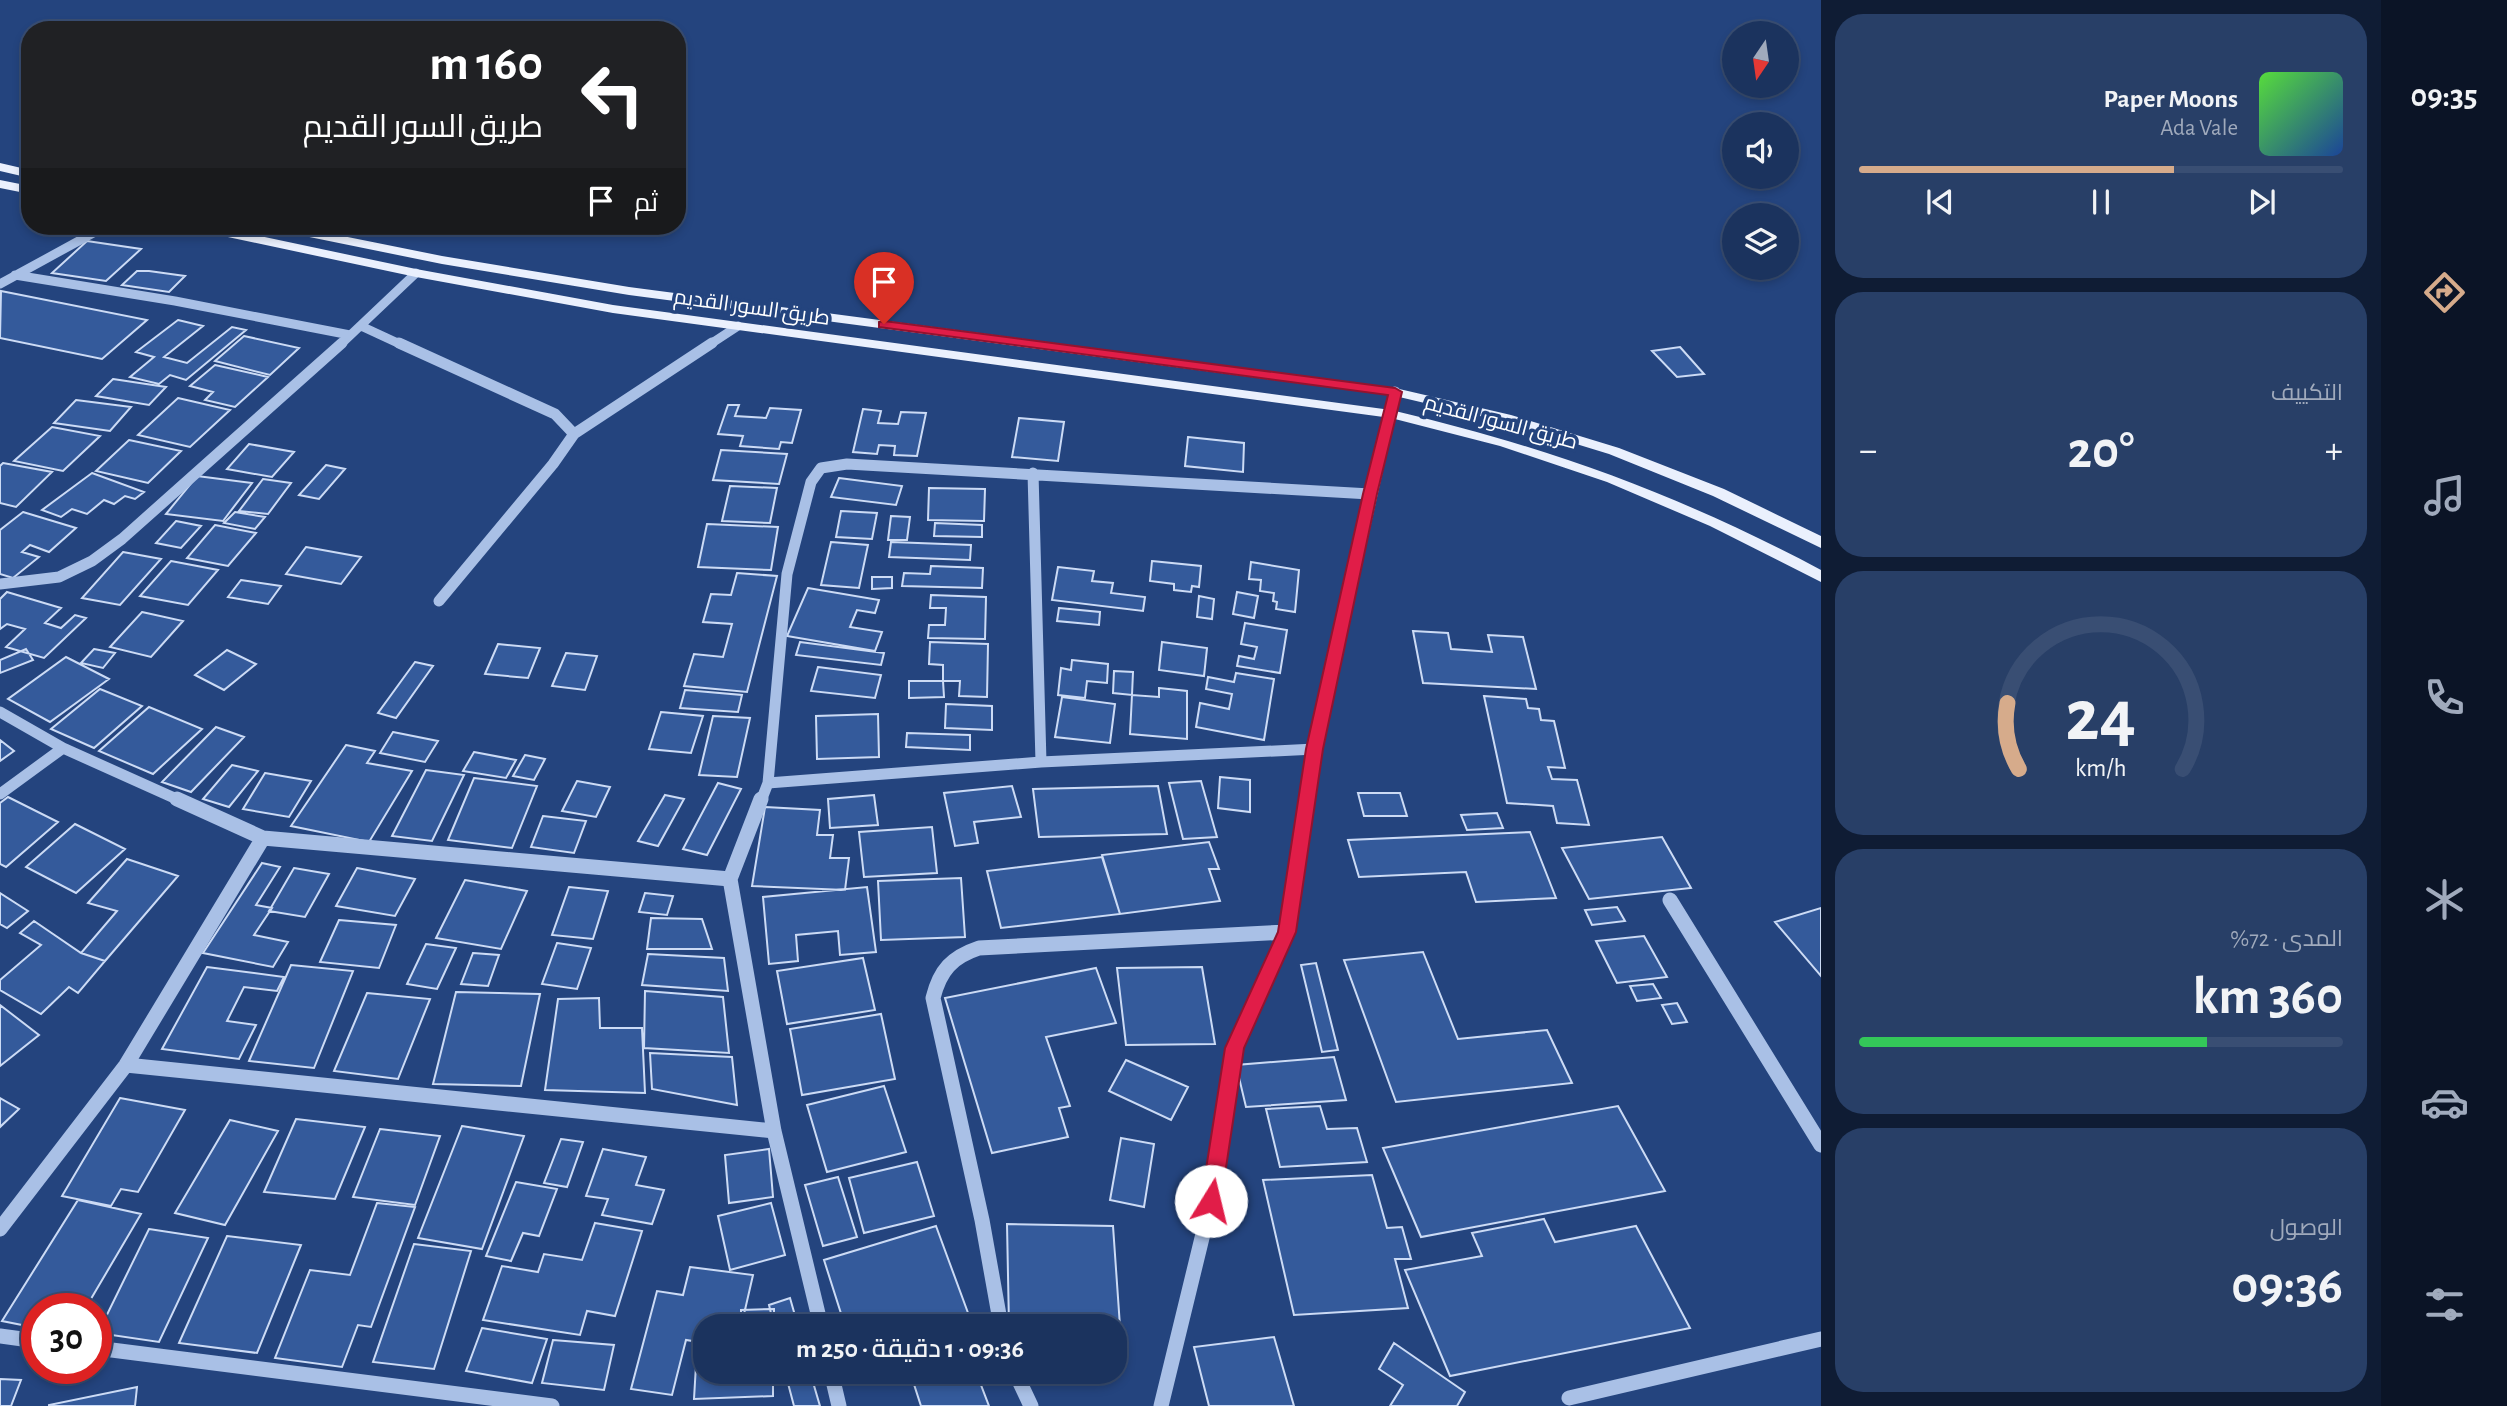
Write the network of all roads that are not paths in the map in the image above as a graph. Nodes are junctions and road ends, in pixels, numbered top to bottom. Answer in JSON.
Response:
{"nodes":[{"id":1,"x":0,"y":167,"type":"edge"},
{"id":2,"x":21,"y":172,"type":"edge"},
{"id":3,"x":0,"y":184,"type":"edge"},
{"id":4,"x":21,"y":188,"type":"edge"},
{"id":5,"x":89,"y":235,"type":"edge"},
{"id":6,"x":237,"y":235,"type":"edge"},
{"id":7,"x":319,"y":235,"type":"edge"},
{"id":8,"x":416,"y":273,"type":"junction"},
{"id":9,"x":15,"y":275,"type":"junction"},
{"id":10,"x":0,"y":284,"type":"edge"},
{"id":11,"x":361,"y":326,"type":"junction"},
{"id":12,"x":738,"y":326,"type":"junction"},
{"id":13,"x":350,"y":335,"type":"junction"},
{"id":14,"x":1395,"y":392,"type":"junction"},
{"id":15,"x":1391,"y":414,"type":"junction"},
{"id":16,"x":574,"y":434,"type":"junction"},
{"id":17,"x":1033,"y":473,"type":"junction"},
{"id":18,"x":1370,"y":494,"type":"junction"},
{"id":19,"x":1821,"y":543,"type":"edge"},
{"id":20,"x":1821,"y":577,"type":"edge"},
{"id":21,"x":0,"y":584,"type":"edge"},
{"id":22,"x":439,"y":601,"type":"dead end"},
{"id":23,"x":0,"y":712,"type":"edge"},
{"id":24,"x":63,"y":748,"type":"junction"},
{"id":25,"x":1315,"y":749,"type":"junction"},
{"id":26,"x":1041,"y":762,"type":"junction"},
{"id":27,"x":768,"y":783,"type":"junction"},
{"id":28,"x":0,"y":794,"type":"edge"},
{"id":29,"x":262,"y":838,"type":"junction"},
{"id":30,"x":730,"y":879,"type":"junction"},
{"id":31,"x":1670,"y":900,"type":"dead end"},
{"id":32,"x":1287,"y":932,"type":"junction"},
{"id":33,"x":126,"y":1065,"type":"junction"},
{"id":34,"x":774,"y":1131,"type":"junction"},
{"id":35,"x":1821,"y":1145,"type":"edge"},
{"id":36,"x":0,"y":1229,"type":"edge"},
{"id":37,"x":818,"y":1314,"type":"edge"},
{"id":38,"x":999,"y":1314,"type":"edge"},
{"id":39,"x":0,"y":1336,"type":"edge"},
{"id":40,"x":21,"y":1339,"type":"edge"},
{"id":41,"x":1821,"y":1339,"type":"edge"},
{"id":42,"x":112,"y":1350,"type":"edge"},
{"id":43,"x":834,"y":1384,"type":"edge"},
{"id":44,"x":1021,"y":1384,"type":"edge"},
{"id":45,"x":1569,"y":1398,"type":"dead end"},
{"id":46,"x":552,"y":1406,"type":"edge"},
{"id":47,"x":839,"y":1406,"type":"edge"},
{"id":48,"x":1031,"y":1406,"type":"edge"},
{"id":49,"x":1161,"y":1406,"type":"edge"}],
"edges":[{"from":1,"to":2,"type":"main road"},
{"from":3,"to":4,"type":"main road"},
{"from":5,"to":9,"type":"street"},
{"from":6,"to":8,"type":"main road","name":"طريق السور القديم"},
{"from":7,"to":14,"type":"main road","name":"طريق السور القديم"},
{"from":8,"to":11,"type":"street"},
{"from":8,"to":12,"type":"main road","name":"طريق السور القديم"},
{"from":9,"to":10,"type":"street"},
{"from":9,"to":13,"type":"street"},
{"from":11,"to":13,"type":"street"},
{"from":11,"to":16,"type":"street"},
{"from":12,"to":15,"type":"main road","name":"طريق السور القديم"},
{"from":12,"to":16,"type":"street"},
{"from":13,"to":21,"type":"street"},
{"from":14,"to":15,"type":"street"},
{"from":14,"to":19,"type":"main road","name":"طريق السور القديم"},
{"from":15,"to":18,"type":"street"},
{"from":15,"to":20,"type":"main road","name":"طريق السور القديم"},
{"from":16,"to":22,"type":"street"},
{"from":17,"to":18,"type":"street"},
{"from":17,"to":26,"type":"street"},
{"from":17,"to":27,"type":"street"},
{"from":18,"to":25,"type":"street"},
{"from":23,"to":24,"type":"street"},
{"from":24,"to":28,"type":"street"},
{"from":24,"to":29,"type":"street"},
{"from":25,"to":26,"type":"street"},
{"from":25,"to":32,"type":"street"},
{"from":26,"to":27,"type":"street"},
{"from":27,"to":30,"type":"street"},
{"from":29,"to":30,"type":"street"},
{"from":29,"to":33,"type":"street"},
{"from":30,"to":34,"type":"street"},
{"from":31,"to":35,"type":"street"},
{"from":32,"to":38,"type":"street"},
{"from":32,"to":49,"type":"street"},
{"from":33,"to":34,"type":"street"},
{"from":33,"to":36,"type":"street"},
{"from":34,"to":37,"type":"street"},
{"from":39,"to":40,"type":"street"},
{"from":41,"to":45,"type":"street"},
{"from":42,"to":46,"type":"street"},
{"from":43,"to":47,"type":"street"},
{"from":44,"to":48,"type":"street"}]}
